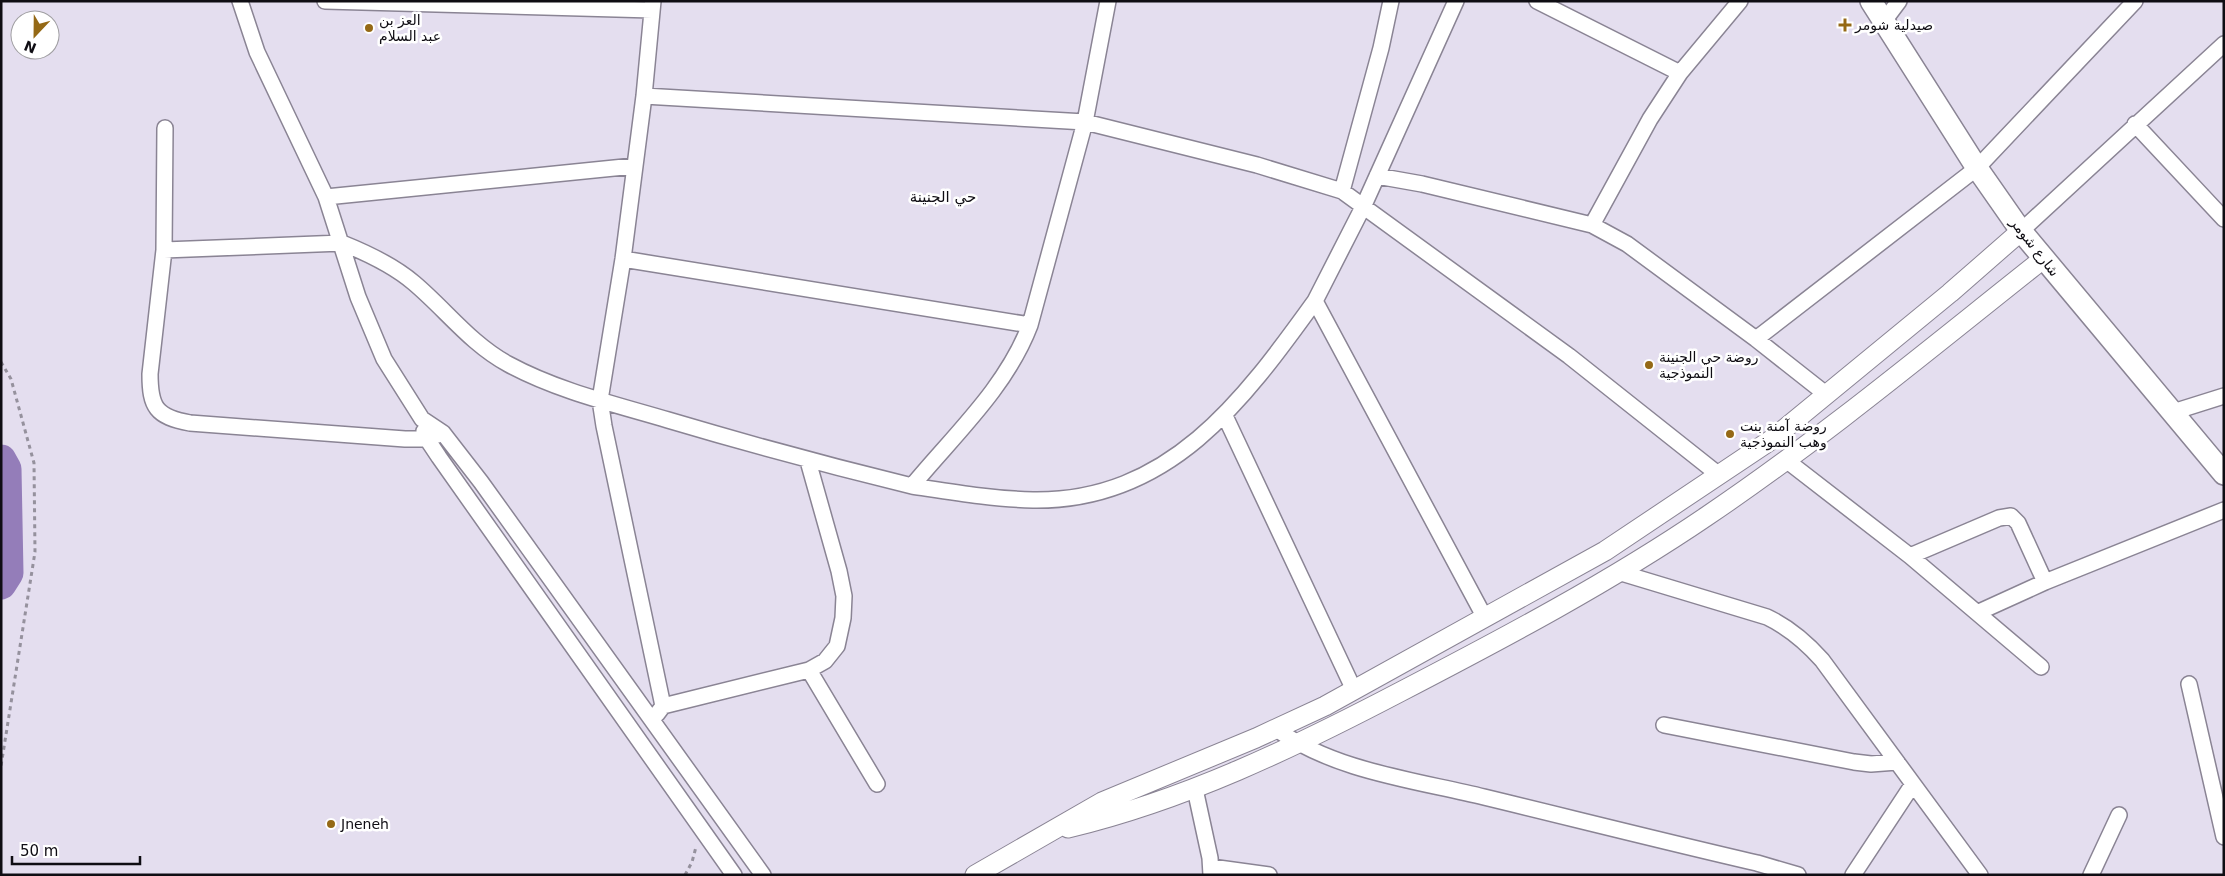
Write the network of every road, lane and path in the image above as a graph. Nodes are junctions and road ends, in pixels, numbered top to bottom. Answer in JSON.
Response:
{"nodes":[{"id":1,"x":240,"y":1,"type":"edge"},
{"id":2,"x":325,"y":1,"type":"edge"},
{"id":3,"x":1108,"y":1,"type":"edge"},
{"id":4,"x":1391,"y":1,"type":"edge"},
{"id":5,"x":1456,"y":1,"type":"edge"},
{"id":6,"x":1537,"y":1,"type":"edge"},
{"id":7,"x":1740,"y":1,"type":"edge"},
{"id":8,"x":1871,"y":1,"type":"edge"},
{"id":9,"x":1899,"y":1,"type":"edge"},
{"id":10,"x":2135,"y":1,"type":"edge"},
{"id":11,"x":345,"y":2,"type":"edge"},
{"id":12,"x":653,"y":6,"type":"edge"},
{"id":13,"x":1884,"y":21,"type":"junction"},
{"id":14,"x":2224,"y":44,"type":"edge"},
{"id":15,"x":1680,"y":73,"type":"junction"},
{"id":16,"x":644,"y":96,"type":"junction"},
{"id":17,"x":1085,"y":122,"type":"junction"},
{"id":18,"x":2135,"y":124,"type":"junction"},
{"id":19,"x":165,"y":128,"type":"dead end"},
{"id":20,"x":634,"y":166,"type":"junction"},
{"id":21,"x":1976,"y":168,"type":"junction"},
{"id":22,"x":1376,"y":176,"type":"junction"},
{"id":23,"x":1342,"y":190,"type":"junction"},
{"id":24,"x":326,"y":197,"type":"junction"},
{"id":25,"x":1364,"y":205,"type":"junction"},
{"id":26,"x":2221,"y":211,"type":"edge"},
{"id":27,"x":1592,"y":225,"type":"junction"},
{"id":28,"x":2021,"y":231,"type":"junction"},
{"id":29,"x":342,"y":244,"type":"junction"},
{"id":30,"x":164,"y":250,"type":"junction"},
{"id":31,"x":623,"y":259,"type":"junction"},
{"id":32,"x":2043,"y":259,"type":"junction"},
{"id":33,"x":1315,"y":301,"type":"junction"},
{"id":34,"x":1030,"y":325,"type":"junction"},
{"id":35,"x":1756,"y":339,"type":"junction"},
{"id":36,"x":1,"y":362,"type":"edge"},
{"id":37,"x":1827,"y":395,"type":"junction"},
{"id":38,"x":2224,"y":396,"type":"edge"},
{"id":39,"x":600,"y":400,"type":"junction"},
{"id":40,"x":2173,"y":412,"type":"junction"},
{"id":41,"x":1225,"y":416,"type":"junction"},
{"id":42,"x":422,"y":419,"type":"junction"},
{"id":43,"x":443,"y":433,"type":"junction"},
{"id":44,"x":427,"y":439,"type":"junction"},
{"id":45,"x":1786,"y":460,"type":"junction"},
{"id":46,"x":808,"y":461,"type":"junction"},
{"id":47,"x":2224,"y":474,"type":"edge"},
{"id":48,"x":1719,"y":476,"type":"junction"},
{"id":49,"x":912,"y":486,"type":"junction"},
{"id":50,"x":2224,"y":510,"type":"edge"},
{"id":51,"x":1910,"y":556,"type":"junction"},
{"id":52,"x":1618,"y":572,"type":"junction"},
{"id":53,"x":2045,"y":582,"type":"junction"},
{"id":54,"x":1979,"y":612,"type":"junction"},
{"id":55,"x":1485,"y":618,"type":"junction"},
{"id":56,"x":2041,"y":667,"type":"dead end"},
{"id":57,"x":809,"y":670,"type":"junction"},
{"id":58,"x":2189,"y":684,"type":"dead end"},
{"id":59,"x":1354,"y":690,"type":"junction"},
{"id":60,"x":663,"y":706,"type":"junction"},
{"id":61,"x":651,"y":721,"type":"junction"},
{"id":62,"x":1664,"y":725,"type":"dead end"},
{"id":63,"x":1276,"y":729,"type":"junction"},
{"id":64,"x":636,"y":736,"type":"junction"},
{"id":65,"x":1297,"y":744,"type":"junction"},
{"id":66,"x":1897,"y":762,"type":"junction"},
{"id":67,"x":1,"y":766,"type":"edge"},
{"id":68,"x":877,"y":784,"type":"dead end"},
{"id":69,"x":1913,"y":784,"type":"junction"},
{"id":70,"x":1195,"y":789,"type":"junction"},
{"id":71,"x":2119,"y":815,"type":"dead end"},
{"id":72,"x":700,"y":827,"type":"junction"},
{"id":73,"x":1047,"y":833,"type":"junction"},
{"id":74,"x":2224,"y":837,"type":"edge"},
{"id":75,"x":1211,"y":871,"type":"edge"},
{"id":76,"x":685,"y":875,"type":"edge"},
{"id":77,"x":734,"y":875,"type":"edge"},
{"id":78,"x":763,"y":875,"type":"edge"},
{"id":79,"x":975,"y":875,"type":"edge"},
{"id":80,"x":1269,"y":875,"type":"edge"},
{"id":81,"x":1798,"y":875,"type":"edge"},
{"id":82,"x":1853,"y":875,"type":"edge"},
{"id":83,"x":1980,"y":875,"type":"edge"},
{"id":84,"x":2091,"y":875,"type":"edge"}],
"edges":[{"from":1,"to":24,"type":"street"},
{"from":2,"to":11,"type":"street"},
{"from":3,"to":17,"type":"street"},
{"from":4,"to":23,"type":"street"},
{"from":5,"to":22,"type":"street"},
{"from":6,"to":15,"type":"street"},
{"from":7,"to":15,"type":"street"},
{"from":8,"to":13,"type":"main road","name":"شارع شومر"},
{"from":9,"to":13,"type":"street"},
{"from":10,"to":21,"type":"street"},
{"from":11,"to":12,"type":"street"},
{"from":12,"to":16,"type":"street"},
{"from":13,"to":21,"type":"main road","name":"شارع شومر"},
{"from":14,"to":18,"type":"street"},
{"from":15,"to":27,"type":"street"},
{"from":16,"to":17,"type":"street"},
{"from":16,"to":20,"type":"street"},
{"from":17,"to":23,"type":"street"},
{"from":17,"to":34,"type":"street"},
{"from":18,"to":26,"type":"street"},
{"from":18,"to":28,"type":"street"},
{"from":19,"to":30,"type":"street"},
{"from":20,"to":24,"type":"street"},
{"from":20,"to":31,"type":"street"},
{"from":21,"to":28,"type":"main road","name":"شارع شومر"},
{"from":21,"to":35,"type":"street"},
{"from":22,"to":25,"type":"street"},
{"from":22,"to":27,"type":"street"},
{"from":23,"to":25,"type":"street"},
{"from":24,"to":29,"type":"street"},
{"from":25,"to":33,"type":"street"},
{"from":25,"to":48,"type":"street"},
{"from":27,"to":35,"type":"street"},
{"from":28,"to":32,"type":"main road","name":"شارع شومر"},
{"from":28,"to":37,"type":"street"},
{"from":29,"to":30,"type":"street"},
{"from":29,"to":39,"type":"street"},
{"from":29,"to":42,"type":"street"},
{"from":30,"to":44,"type":"street"},
{"from":31,"to":34,"type":"street"},
{"from":31,"to":39,"type":"street"},
{"from":32,"to":40,"type":"main road","name":"شارع شومر"},
{"from":32,"to":45,"type":"street"},
{"from":33,"to":41,"type":"street"},
{"from":33,"to":55,"type":"street"},
{"from":34,"to":49,"type":"street"},
{"from":35,"to":37,"type":"street"},
{"from":36,"to":67,"type":"path"},
{"from":37,"to":48,"type":"street"},
{"from":38,"to":40,"type":"street"},
{"from":39,"to":46,"type":"street"},
{"from":39,"to":60,"type":"street"},
{"from":40,"to":47,"type":"main road","name":"شارع شومر"},
{"from":41,"to":49,"type":"street"},
{"from":41,"to":59,"type":"street"},
{"from":42,"to":43,"type":"street"},
{"from":42,"to":44,"type":"street"},
{"from":43,"to":44,"type":"street"},
{"from":43,"to":61,"type":"street"},
{"from":44,"to":64,"type":"street"},
{"from":45,"to":51,"type":"street"},
{"from":45,"to":52,"type":"street"},
{"from":46,"to":49,"type":"street"},
{"from":46,"to":57,"type":"street"},
{"from":48,"to":55,"type":"street"},
{"from":50,"to":53,"type":"street"},
{"from":51,"to":53,"type":"street"},
{"from":51,"to":54,"type":"street"},
{"from":52,"to":65,"type":"street"},
{"from":52,"to":66,"type":"street"},
{"from":53,"to":54,"type":"street"},
{"from":54,"to":56,"type":"street"},
{"from":55,"to":59,"type":"street"},
{"from":57,"to":60,"type":"street"},
{"from":57,"to":68,"type":"street"},
{"from":58,"to":74,"type":"street"},
{"from":59,"to":63,"type":"street"},
{"from":60,"to":61,"type":"street"},
{"from":61,"to":64,"type":"street"},
{"from":61,"to":78,"type":"street"},
{"from":62,"to":66,"type":"street"},
{"from":63,"to":65,"type":"street"},
{"from":63,"to":73,"type":"street"},
{"from":64,"to":72,"type":"street"},
{"from":65,"to":70,"type":"street"},
{"from":65,"to":81,"type":"street"},
{"from":66,"to":69,"type":"street"},
{"from":69,"to":82,"type":"street"},
{"from":69,"to":83,"type":"street"},
{"from":70,"to":73,"type":"street"},
{"from":70,"to":75,"type":"street"},
{"from":71,"to":84,"type":"street"},
{"from":72,"to":76,"type":"path"},
{"from":72,"to":77,"type":"street"},
{"from":73,"to":79,"type":"street"},
{"from":75,"to":80,"type":"street"}]}
